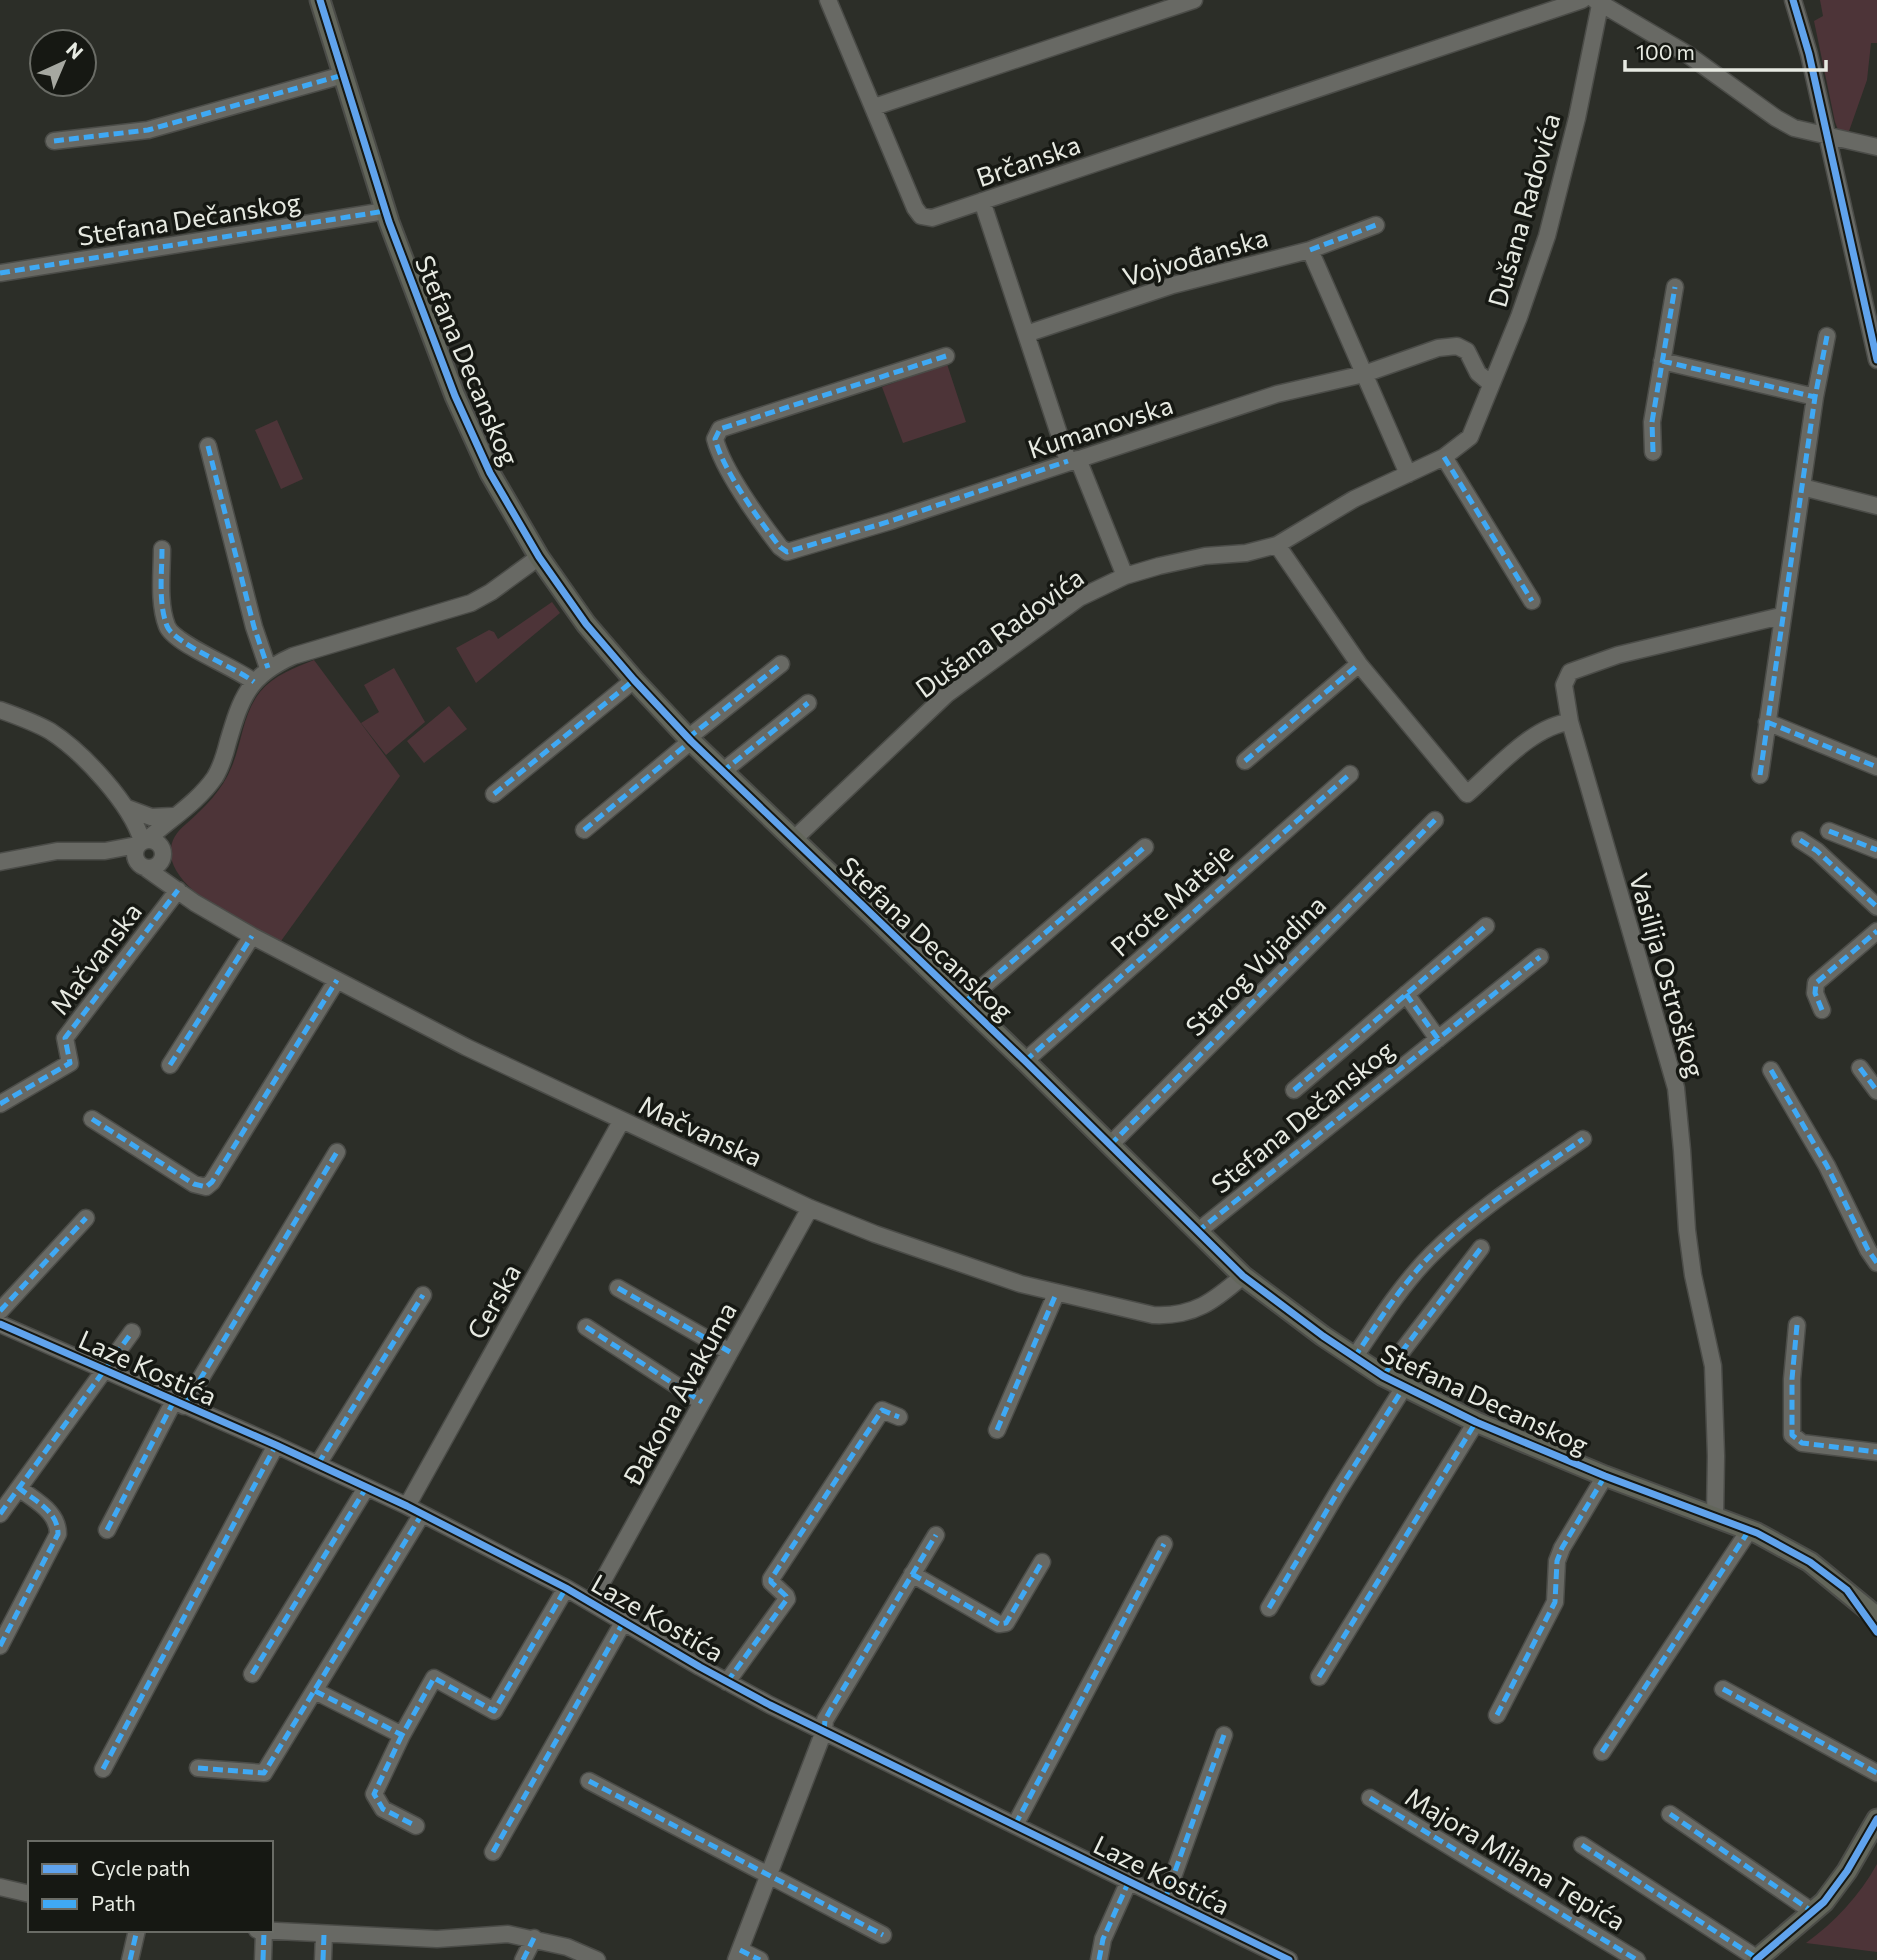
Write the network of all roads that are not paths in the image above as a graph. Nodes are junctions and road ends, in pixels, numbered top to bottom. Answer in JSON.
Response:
{"nodes":[{"id":1,"x":320,"y":0,"type":"edge"},
{"id":2,"x":828,"y":0,"type":"edge"},
{"id":3,"x":1194,"y":0,"type":"edge"},
{"id":4,"x":1583,"y":0,"type":"edge"},
{"id":5,"x":1793,"y":0,"type":"edge"},
{"id":6,"x":1599,"y":2,"type":"edge"},
{"id":7,"x":343,"y":75,"type":"junction"},
{"id":8,"x":874,"y":107,"type":"junction"},
{"id":9,"x":1828,"y":137,"type":"junction"},
{"id":10,"x":54,"y":141,"type":"dead end"},
{"id":11,"x":1877,"y":147,"type":"edge"},
{"id":12,"x":982,"y":201,"type":"junction"},
{"id":13,"x":385,"y":211,"type":"junction"},
{"id":14,"x":1376,"y":225,"type":"dead end"},
{"id":15,"x":1310,"y":250,"type":"junction"},
{"id":16,"x":0,"y":273,"type":"edge"},
{"id":17,"x":1675,"y":287,"type":"dead end"},
{"id":18,"x":1873,"y":322,"type":"edge"},
{"id":19,"x":1026,"y":334,"type":"junction"},
{"id":20,"x":1827,"y":336,"type":"dead end"},
{"id":21,"x":946,"y":356,"type":"dead end"},
{"id":22,"x":1877,"y":360,"type":"edge"},
{"id":23,"x":1662,"y":361,"type":"junction"},
{"id":24,"x":1364,"y":374,"type":"junction"},
{"id":25,"x":1491,"y":384,"type":"junction"},
{"id":26,"x":1815,"y":397,"type":"junction"},
{"id":27,"x":208,"y":446,"type":"dead end"},
{"id":28,"x":1653,"y":452,"type":"dead end"},
{"id":29,"x":1444,"y":457,"type":"junction"},
{"id":30,"x":1073,"y":460,"type":"junction"},
{"id":31,"x":1408,"y":474,"type":"junction"},
{"id":32,"x":1802,"y":487,"type":"junction"},
{"id":33,"x":1877,"y":506,"type":"edge"},
{"id":34,"x":1277,"y":545,"type":"junction"},
{"id":35,"x":162,"y":549,"type":"dead end"},
{"id":36,"x":539,"y":557,"type":"junction"},
{"id":37,"x":1125,"y":576,"type":"junction"},
{"id":38,"x":1532,"y":601,"type":"dead end"},
{"id":39,"x":1782,"y":616,"type":"junction"},
{"id":40,"x":781,"y":664,"type":"dead end"},
{"id":41,"x":1359,"y":664,"type":"junction"},
{"id":42,"x":268,"y":668,"type":"junction"},
{"id":43,"x":634,"y":680,"type":"junction"},
{"id":44,"x":254,"y":682,"type":"junction"},
{"id":45,"x":808,"y":703,"type":"dead end"},
{"id":46,"x":0,"y":710,"type":"edge"},
{"id":47,"x":1570,"y":722,"type":"junction"},
{"id":48,"x":1767,"y":722,"type":"junction"},
{"id":49,"x":690,"y":739,"type":"junction"},
{"id":50,"x":1245,"y":761,"type":"dead end"},
{"id":51,"x":1877,"y":767,"type":"edge"},
{"id":52,"x":722,"y":772,"type":"junction"},
{"id":53,"x":1350,"y":774,"type":"dead end"},
{"id":54,"x":1760,"y":775,"type":"dead end"},
{"id":55,"x":494,"y":794,"type":"dead end"},
{"id":56,"x":127,"y":808,"type":"junction"},
{"id":57,"x":180,"y":812,"type":"junction"},
{"id":58,"x":1435,"y":820,"type":"dead end"},
{"id":59,"x":584,"y":831,"type":"dead end"},
{"id":60,"x":1829,"y":831,"type":"dead end"},
{"id":61,"x":793,"y":840,"type":"junction"},
{"id":62,"x":1800,"y":840,"type":"dead end"},
{"id":63,"x":142,"y":842,"type":"junction"},
{"id":64,"x":1145,"y":847,"type":"dead end"},
{"id":65,"x":1877,"y":850,"type":"edge"},
{"id":66,"x":91,"y":852,"type":"junction"},
{"id":67,"x":163,"y":852,"type":"junction"},
{"id":68,"x":0,"y":862,"type":"edge"},
{"id":69,"x":142,"y":866,"type":"junction"},
{"id":70,"x":184,"y":895,"type":"junction"},
{"id":71,"x":1877,"y":906,"type":"edge"},
{"id":72,"x":1486,"y":926,"type":"dead end"},
{"id":73,"x":1877,"y":931,"type":"edge"},
{"id":74,"x":252,"y":936,"type":"junction"},
{"id":75,"x":1540,"y":957,"type":"dead end"},
{"id":76,"x":337,"y":981,"type":"junction"},
{"id":77,"x":1406,"y":995,"type":"junction"},
{"id":78,"x":965,"y":1002,"type":"junction"},
{"id":79,"x":1822,"y":1010,"type":"dead end"},
{"id":80,"x":1438,"y":1039,"type":"junction"},
{"id":81,"x":1026,"y":1061,"type":"junction"},
{"id":82,"x":170,"y":1065,"type":"dead end"},
{"id":83,"x":1860,"y":1069,"type":"dead end"},
{"id":84,"x":1771,"y":1070,"type":"dead end"},
{"id":85,"x":1294,"y":1090,"type":"dead end"},
{"id":86,"x":1877,"y":1091,"type":"edge"},
{"id":87,"x":0,"y":1104,"type":"edge"},
{"id":88,"x":92,"y":1119,"type":"dead end"},
{"id":89,"x":622,"y":1120,"type":"junction"},
{"id":90,"x":1583,"y":1139,"type":"dead end"},
{"id":91,"x":1110,"y":1145,"type":"junction"},
{"id":92,"x":337,"y":1152,"type":"dead end"},
{"id":93,"x":810,"y":1209,"type":"junction"},
{"id":94,"x":86,"y":1218,"type":"dead end"},
{"id":95,"x":1198,"y":1231,"type":"junction"},
{"id":96,"x":1481,"y":1248,"type":"dead end"},
{"id":97,"x":1877,"y":1263,"type":"edge"},
{"id":98,"x":1244,"y":1276,"type":"junction"},
{"id":99,"x":618,"y":1288,"type":"dead end"},
{"id":100,"x":1056,"y":1294,"type":"junction"},
{"id":101,"x":424,"y":1296,"type":"dead end"},
{"id":102,"x":0,"y":1311,"type":"edge"},
{"id":103,"x":0,"y":1324,"type":"edge"},
{"id":104,"x":1797,"y":1325,"type":"dead end"},
{"id":105,"x":586,"y":1327,"type":"dead end"},
{"id":106,"x":132,"y":1332,"type":"dead end"},
{"id":107,"x":730,"y":1352,"type":"junction"},
{"id":108,"x":1354,"y":1358,"type":"junction"},
{"id":109,"x":104,"y":1370,"type":"junction"},
{"id":110,"x":1383,"y":1376,"type":"junction"},
{"id":111,"x":1404,"y":1387,"type":"junction"},
{"id":112,"x":702,"y":1402,"type":"junction"},
{"id":113,"x":179,"y":1404,"type":"junction"},
{"id":114,"x":899,"y":1417,"type":"dead end"},
{"id":115,"x":1476,"y":1422,"type":"junction"},
{"id":116,"x":997,"y":1430,"type":"dead end"},
{"id":117,"x":276,"y":1445,"type":"junction"},
{"id":118,"x":1877,"y":1452,"type":"edge"},
{"id":119,"x":318,"y":1464,"type":"junction"},
{"id":120,"x":1605,"y":1476,"type":"junction"},
{"id":121,"x":19,"y":1488,"type":"junction"},
{"id":122,"x":366,"y":1488,"type":"junction"},
{"id":123,"x":407,"y":1506,"type":"junction"},
{"id":124,"x":0,"y":1514,"type":"edge"},
{"id":125,"x":422,"y":1514,"type":"junction"},
{"id":126,"x":1714,"y":1516,"type":"junction"},
{"id":127,"x":1749,"y":1529,"type":"junction"},
{"id":128,"x":107,"y":1530,"type":"dead end"},
{"id":129,"x":936,"y":1535,"type":"dead end"},
{"id":130,"x":1164,"y":1544,"type":"dead end"},
{"id":131,"x":1042,"y":1562,"type":"dead end"},
{"id":132,"x":912,"y":1574,"type":"junction"},
{"id":133,"x":566,"y":1587,"type":"junction"},
{"id":134,"x":1847,"y":1590,"type":"junction"},
{"id":135,"x":591,"y":1601,"type":"junction"},
{"id":136,"x":1269,"y":1608,"type":"dead end"},
{"id":137,"x":1873,"y":1610,"type":"edge"},
{"id":138,"x":624,"y":1621,"type":"junction"},
{"id":139,"x":1877,"y":1632,"type":"edge"},
{"id":140,"x":0,"y":1646,"type":"edge"},
{"id":141,"x":252,"y":1674,"type":"dead end"},
{"id":142,"x":1319,"y":1677,"type":"dead end"},
{"id":143,"x":727,"y":1682,"type":"junction"},
{"id":144,"x":1723,"y":1689,"type":"dead end"},
{"id":145,"x":315,"y":1691,"type":"junction"},
{"id":146,"x":1497,"y":1715,"type":"dead end"},
{"id":147,"x":824,"y":1731,"type":"junction"},
{"id":148,"x":402,"y":1735,"type":"junction"},
{"id":149,"x":1224,"y":1735,"type":"dead end"},
{"id":150,"x":1602,"y":1752,"type":"dead end"},
{"id":151,"x":198,"y":1768,"type":"dead end"},
{"id":152,"x":103,"y":1769,"type":"dead end"},
{"id":153,"x":1877,"y":1773,"type":"edge"},
{"id":154,"x":589,"y":1781,"type":"dead end"},
{"id":155,"x":1370,"y":1798,"type":"dead end"},
{"id":156,"x":1670,"y":1814,"type":"dead end"},
{"id":157,"x":1877,"y":1819,"type":"edge"},
{"id":158,"x":1015,"y":1825,"type":"junction"},
{"id":159,"x":416,"y":1826,"type":"dead end"},
{"id":160,"x":1581,"y":1845,"type":"dead end"},
{"id":161,"x":493,"y":1852,"type":"dead end"},
{"id":162,"x":769,"y":1875,"type":"junction"},
{"id":163,"x":1129,"y":1881,"type":"junction"},
{"id":164,"x":0,"y":1887,"type":"edge"},
{"id":165,"x":28,"y":1894,"type":"edge"},
{"id":166,"x":1165,"y":1899,"type":"junction"},
{"id":167,"x":1813,"y":1912,"type":"junction"},
{"id":168,"x":273,"y":1931,"type":"edge"},
{"id":169,"x":137,"y":1932,"type":"edge"},
{"id":170,"x":264,"y":1932,"type":"edge"},
{"id":171,"x":324,"y":1934,"type":"junction"},
{"id":172,"x":883,"y":1935,"type":"dead end"},
{"id":173,"x":534,"y":1938,"type":"junction"},
{"id":174,"x":738,"y":1955,"type":"edge"},
{"id":175,"x":1757,"y":1959,"type":"edge"},
{"id":176,"x":130,"y":1960,"type":"edge"},
{"id":177,"x":263,"y":1960,"type":"edge"},
{"id":178,"x":323,"y":1960,"type":"edge"},
{"id":179,"x":523,"y":1960,"type":"edge"},
{"id":180,"x":597,"y":1960,"type":"edge"},
{"id":181,"x":760,"y":1960,"type":"edge"},
{"id":182,"x":1098,"y":1960,"type":"edge"},
{"id":183,"x":1289,"y":1960,"type":"edge"},
{"id":184,"x":1637,"y":1960,"type":"edge"}],
"edges":[{"from":1,"to":7,"type":"main road","name":"Stefana Decanskog"},
{"from":2,"to":8,"type":"street"},
{"from":3,"to":8,"type":"street"},
{"from":4,"to":6,"type":"street","name":"Brčanska"},
{"from":4,"to":12,"type":"street","name":"Brčanska"},
{"from":5,"to":9,"type":"street"},
{"from":6,"to":9,"type":"street","name":"Brčanska"},
{"from":6,"to":25,"type":"street","name":"Dušana Radovića"},
{"from":7,"to":10,"type":"street"},
{"from":7,"to":13,"type":"main road","name":"Stefana Decanskog"},
{"from":8,"to":12,"type":"street","name":"Brčanska"},
{"from":9,"to":11,"type":"street","name":"Brčanska"},
{"from":9,"to":18,"type":"street"},
{"from":12,"to":19,"type":"street"},
{"from":13,"to":16,"type":"street","name":"Stefana Dečanskog"},
{"from":13,"to":36,"type":"main road","name":"Stefana Decanskog"},
{"from":14,"to":15,"type":"street","name":"Vojvođanska"},
{"from":15,"to":19,"type":"street","name":"Vojvođanska"},
{"from":15,"to":24,"type":"street"},
{"from":17,"to":23,"type":"street"},
{"from":18,"to":22,"type":"street"},
{"from":19,"to":30,"type":"street"},
{"from":20,"to":26,"type":"street"},
{"from":21,"to":30,"type":"street","name":"Kumanovska"},
{"from":23,"to":26,"type":"street"},
{"from":23,"to":28,"type":"street"},
{"from":24,"to":25,"type":"street","name":"Kumanovska"},
{"from":24,"to":30,"type":"street","name":"Kumanovska"},
{"from":24,"to":31,"type":"street"},
{"from":25,"to":29,"type":"street","name":"Dušana Radovića"},
{"from":26,"to":32,"type":"street"},
{"from":27,"to":42,"type":"street"},
{"from":29,"to":31,"type":"street","name":"Dušana Radovića"},
{"from":29,"to":38,"type":"street"},
{"from":30,"to":37,"type":"street"},
{"from":31,"to":34,"type":"street","name":"Dušana Radovića"},
{"from":32,"to":33,"type":"street"},
{"from":32,"to":39,"type":"street"},
{"from":34,"to":37,"type":"street","name":"Dušana Radovića"},
{"from":34,"to":41,"type":"street"},
{"from":35,"to":44,"type":"street"},
{"from":36,"to":42,"type":"street"},
{"from":36,"to":43,"type":"main road","name":"Stefana Decanskog"},
{"from":37,"to":61,"type":"street","name":"Dušana Radovića"},
{"from":39,"to":47,"type":"street","name":"Vasilija Ostroškog"},
{"from":39,"to":48,"type":"street"},
{"from":40,"to":49,"type":"street"},
{"from":41,"to":47,"type":"street"},
{"from":41,"to":50,"type":"street"},
{"from":42,"to":44,"type":"street"},
{"from":43,"to":49,"type":"main road","name":"Stefana Decanskog"},
{"from":43,"to":55,"type":"street"},
{"from":44,"to":57,"type":"street"},
{"from":45,"to":52,"type":"street"},
{"from":46,"to":56,"type":"street"},
{"from":47,"to":126,"type":"street","name":"Vasilija Ostroškog"},
{"from":48,"to":51,"type":"street"},
{"from":48,"to":54,"type":"street"},
{"from":49,"to":52,"type":"main road","name":"Stefana Decanskog"},
{"from":49,"to":59,"type":"street"},
{"from":52,"to":61,"type":"main road","name":"Stefana Decanskog"},
{"from":53,"to":81,"type":"street","name":"Prote Mateje"},
{"from":56,"to":57,"type":"street"},
{"from":56,"to":63,"type":"street"},
{"from":57,"to":63,"type":"street"},
{"from":57,"to":67,"type":"street"},
{"from":58,"to":91,"type":"street","name":"Starog Vujadina"},
{"from":60,"to":65,"type":"street"},
{"from":61,"to":78,"type":"main road","name":"Stefana Decanskog"},
{"from":62,"to":71,"type":"street"},
{"from":63,"to":66,"type":"street"},
{"from":63,"to":67,"type":"street"},
{"from":63,"to":69,"type":"street"},
{"from":64,"to":78,"type":"street"},
{"from":66,"to":68,"type":"street"},
{"from":66,"to":69,"type":"street"},
{"from":67,"to":69,"type":"street"},
{"from":67,"to":70,"type":"street"},
{"from":69,"to":70,"type":"street"},
{"from":70,"to":74,"type":"street","name":"Mačvanska"},
{"from":70,"to":87,"type":"street","name":"Mačvanska"},
{"from":72,"to":77,"type":"street","name":"Stefana Dečanskog"},
{"from":73,"to":79,"type":"street"},
{"from":74,"to":76,"type":"street","name":"Mačvanska"},
{"from":74,"to":82,"type":"street"},
{"from":75,"to":80,"type":"street","name":"Stefana Dečanskog"},
{"from":76,"to":88,"type":"street"},
{"from":76,"to":89,"type":"street","name":"Mačvanska"},
{"from":77,"to":80,"type":"street"},
{"from":77,"to":85,"type":"street","name":"Stefana Dečanskog"},
{"from":78,"to":81,"type":"main road","name":"Stefana Decanskog"},
{"from":80,"to":95,"type":"street","name":"Stefana Dečanskog"},
{"from":81,"to":91,"type":"main road","name":"Stefana Decanskog"},
{"from":83,"to":86,"type":"street"},
{"from":84,"to":97,"type":"street"},
{"from":89,"to":93,"type":"street","name":"Mačvanska"},
{"from":89,"to":123,"type":"street","name":"Cerska"},
{"from":90,"to":108,"type":"street"},
{"from":91,"to":95,"type":"main road","name":"Stefana Decanskog"},
{"from":92,"to":113,"type":"street","name":"Laze Kostića"},
{"from":93,"to":100,"type":"street","name":"Mačvanska"},
{"from":93,"to":107,"type":"street","name":"Đakona Avakuma"},
{"from":94,"to":102,"type":"street"},
{"from":95,"to":98,"type":"main road","name":"Stefana Decanskog"},
{"from":96,"to":110,"type":"street"},
{"from":98,"to":100,"type":"street","name":"Mačvanska"},
{"from":98,"to":108,"type":"main road","name":"Stefana Decanskog"},
{"from":99,"to":107,"type":"street"},
{"from":100,"to":116,"type":"street"},
{"from":101,"to":119,"type":"street"},
{"from":103,"to":109,"type":"street","name":"Laze Kostića"},
{"from":104,"to":118,"type":"street"},
{"from":105,"to":112,"type":"street"},
{"from":106,"to":109,"type":"street","name":"Laze Kostića"},
{"from":107,"to":112,"type":"street","name":"Đakona Avakuma"},
{"from":108,"to":110,"type":"main road","name":"Stefana Decanskog"},
{"from":109,"to":113,"type":"street","name":"Laze Kostića"},
{"from":109,"to":121,"type":"street","name":"Laze Kostića"},
{"from":110,"to":111,"type":"main road","name":"Stefana Decanskog"},
{"from":111,"to":115,"type":"main road","name":"Stefana Decanskog"},
{"from":111,"to":136,"type":"street"},
{"from":112,"to":135,"type":"street","name":"Đakona Avakuma"},
{"from":113,"to":117,"type":"street","name":"Laze Kostića"},
{"from":113,"to":128,"type":"street","name":"Laze Kostića"},
{"from":114,"to":143,"type":"street"},
{"from":115,"to":120,"type":"main road","name":"Stefana Decanskog"},
{"from":115,"to":142,"type":"street"},
{"from":117,"to":119,"type":"street","name":"Laze Kostića"},
{"from":117,"to":152,"type":"street"},
{"from":119,"to":122,"type":"street","name":"Laze Kostića"},
{"from":120,"to":126,"type":"main road","name":"Stefana Decanskog"},
{"from":120,"to":146,"type":"street"},
{"from":121,"to":124,"type":"street","name":"Laze Kostića"},
{"from":121,"to":140,"type":"street"},
{"from":122,"to":123,"type":"street","name":"Laze Kostića"},
{"from":122,"to":141,"type":"street"},
{"from":123,"to":125,"type":"street","name":"Laze Kostića"},
{"from":125,"to":133,"type":"street","name":"Laze Kostića"},
{"from":125,"to":145,"type":"street"},
{"from":126,"to":127,"type":"main road","name":"Stefana Decanskog"},
{"from":127,"to":134,"type":"main road","name":"Stefana Decanskog"},
{"from":127,"to":150,"type":"street"},
{"from":129,"to":132,"type":"street"},
{"from":130,"to":158,"type":"street"},
{"from":131,"to":132,"type":"street"},
{"from":132,"to":147,"type":"street"},
{"from":133,"to":135,"type":"street","name":"Laze Kostića"},
{"from":133,"to":148,"type":"street","name":"Laze Kostića"},
{"from":134,"to":137,"type":"main road"},
{"from":134,"to":139,"type":"main road"},
{"from":135,"to":138,"type":"street","name":"Laze Kostića"},
{"from":138,"to":143,"type":"street","name":"Laze Kostića"},
{"from":138,"to":161,"type":"street"},
{"from":143,"to":147,"type":"street","name":"Laze Kostića"},
{"from":144,"to":153,"type":"street"},
{"from":145,"to":148,"type":"street"},
{"from":145,"to":151,"type":"street"},
{"from":147,"to":158,"type":"street","name":"Laze Kostića"},
{"from":147,"to":162,"type":"street"},
{"from":148,"to":159,"type":"street"},
{"from":149,"to":166,"type":"street","name":"Laze Kostića"},
{"from":154,"to":162,"type":"street"},
{"from":155,"to":184,"type":"street","name":"Majora Milana Tepića"},
{"from":156,"to":167,"type":"street"},
{"from":157,"to":167,"type":"main road"},
{"from":158,"to":163,"type":"street","name":"Laze Kostića"},
{"from":160,"to":175,"type":"street"},
{"from":162,"to":172,"type":"street"},
{"from":162,"to":174,"type":"street"},
{"from":163,"to":166,"type":"street","name":"Laze Kostića"},
{"from":163,"to":182,"type":"street","name":"Laze Kostića"},
{"from":164,"to":165,"type":"street"},
{"from":166,"to":183,"type":"street","name":"Laze Kostića"},
{"from":167,"to":175,"type":"main road"},
{"from":168,"to":171,"type":"street"},
{"from":169,"to":176,"type":"street"},
{"from":170,"to":177,"type":"street"},
{"from":171,"to":173,"type":"street"},
{"from":171,"to":178,"type":"street"},
{"from":173,"to":179,"type":"street"},
{"from":173,"to":180,"type":"street"},
{"from":174,"to":181,"type":"street"}]}
